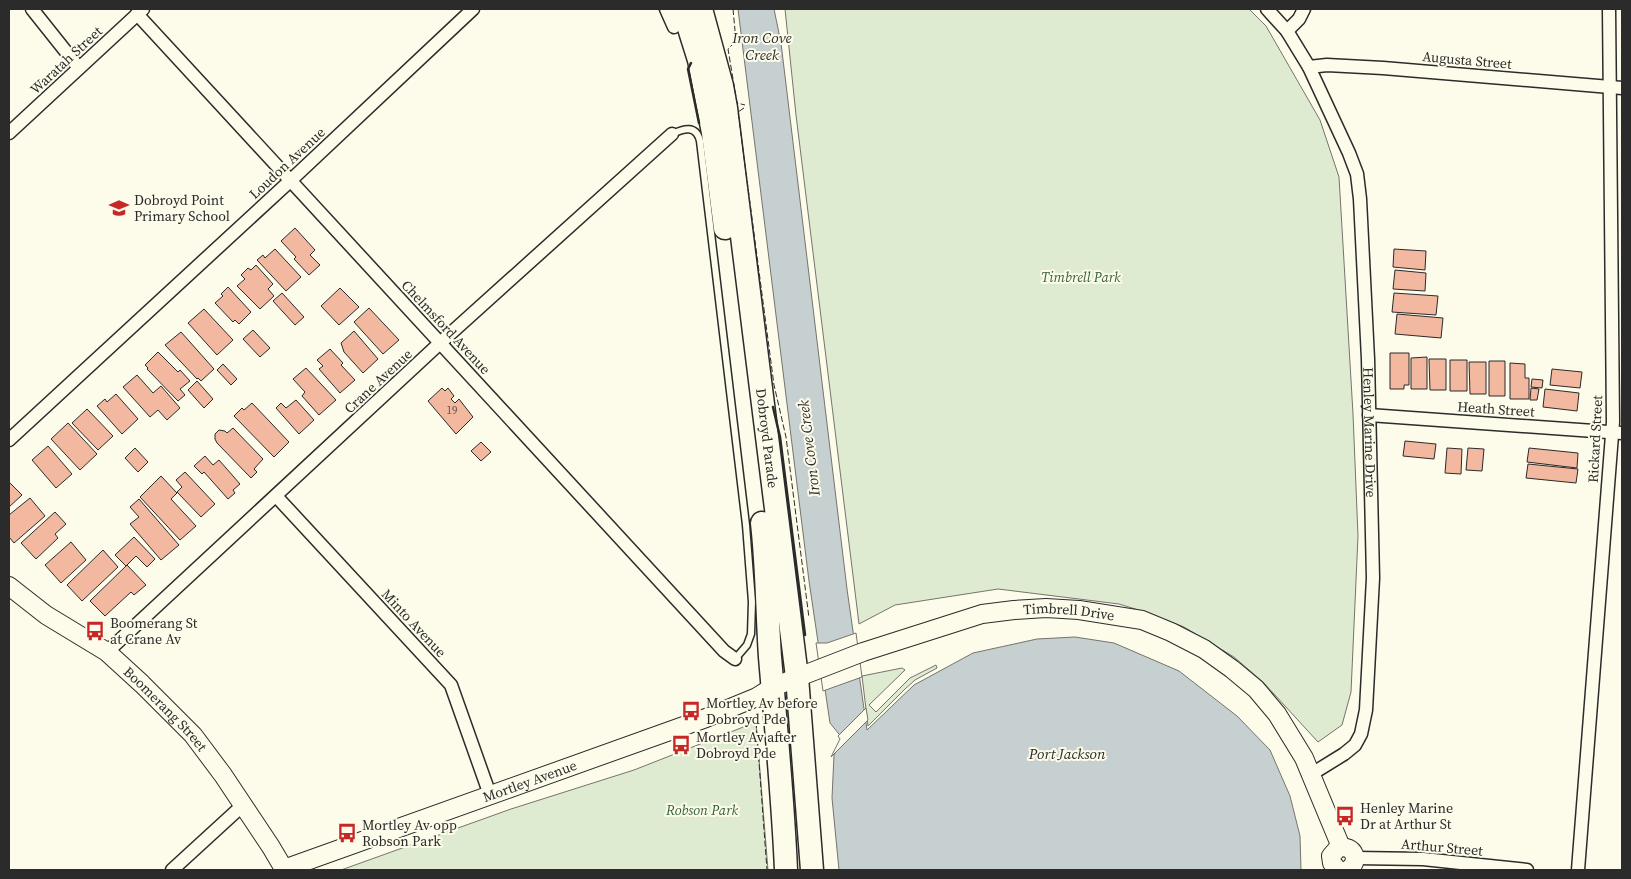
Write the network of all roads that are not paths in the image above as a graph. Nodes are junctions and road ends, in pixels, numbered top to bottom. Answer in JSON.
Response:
{"nodes":[{"id":1,"x":32,"y":9,"type":"edge"},
{"id":2,"x":473,"y":9,"type":"edge"},
{"id":3,"x":666,"y":9,"type":"edge"},
{"id":4,"x":701,"y":9,"type":"edge"},
{"id":5,"x":1267,"y":9,"type":"edge"},
{"id":6,"x":1304,"y":9,"type":"edge"},
{"id":7,"x":1609,"y":9,"type":"edge"},
{"id":8,"x":140,"y":12,"type":"edge"},
{"id":9,"x":678,"y":18,"type":"edge"},
{"id":10,"x":1287,"y":31,"type":"junction"},
{"id":11,"x":1309,"y":67,"type":"junction"},
{"id":12,"x":79,"y":68,"type":"junction"},
{"id":13,"x":1616,"y":87,"type":"edge"},
{"id":14,"x":9,"y":133,"type":"edge"},
{"id":15,"x":672,"y":134,"type":"joint"},
{"id":16,"x":290,"y":181,"type":"junction"},
{"id":17,"x":440,"y":343,"type":"junction"},
{"id":18,"x":1368,"y":415,"type":"junction"},
{"id":19,"x":1617,"y":433,"type":"edge"},
{"id":20,"x":9,"y":440,"type":"edge"},
{"id":21,"x":276,"y":496,"type":"junction"},
{"id":22,"x":9,"y":586,"type":"edge"},
{"id":23,"x":107,"y":652,"type":"junction"},
{"id":24,"x":735,"y":659,"type":"joint"},
{"id":25,"x":805,"y":674,"type":"junction"},
{"id":26,"x":773,"y":687,"type":"junction"},
{"id":27,"x":1310,"y":774,"type":"junction"},
{"id":28,"x":490,"y":795,"type":"junction"},
{"id":29,"x":243,"y":805,"type":"junction"},
{"id":30,"x":1341,"y":847,"type":"junction"},
{"id":31,"x":1352,"y":864,"type":"edge"},
{"id":32,"x":172,"y":870,"type":"edge"},
{"id":33,"x":284,"y":870,"type":"edge"},
{"id":34,"x":786,"y":870,"type":"edge"},
{"id":35,"x":812,"y":870,"type":"edge"},
{"id":36,"x":1338,"y":870,"type":"edge"},
{"id":37,"x":1526,"y":870,"type":"edge"},
{"id":38,"x":1578,"y":870,"type":"edge"}],
"edges":[{"from":1,"to":12,"type":"street"},
{"from":2,"to":16,"type":"street","name":"Loudon Avenue"},
{"from":3,"to":9,"type":"street","name":"Dobroyd Parade"},
{"from":4,"to":25,"type":"highway","name":"Dobroyd Parade"},
{"from":5,"to":10,"type":"street","name":"Henley Marine Drive"},
{"from":6,"to":10,"type":"street"},
{"from":7,"to":13,"type":"street","name":"Rickard Street"},
{"from":8,"to":12,"type":"street","name":"Waratah Street"},
{"from":8,"to":16,"type":"street","name":"Chelmsford Avenue"},
{"from":9,"to":26,"type":"highway","name":"Dobroyd Parade"},
{"from":10,"to":11,"type":"street","name":"Henley Marine Drive"},
{"from":11,"to":13,"type":"street","name":"Augusta Street"},
{"from":11,"to":18,"type":"street","name":"Henley Marine Drive"},
{"from":12,"to":14,"type":"street","name":"Waratah Street"},
{"from":13,"to":19,"type":"street","name":"Rickard Street"},
{"from":15,"to":17,"type":"street","name":"Crane Avenue"},
{"from":15,"to":24,"type":"lane"},
{"from":16,"to":17,"type":"street","name":"Chelmsford Avenue"},
{"from":16,"to":20,"type":"street","name":"Loudon Avenue"},
{"from":17,"to":21,"type":"street","name":"Crane Avenue"},
{"from":17,"to":24,"type":"street","name":"Chelmsford Avenue"},
{"from":18,"to":19,"type":"street","name":"Heath Street"},
{"from":18,"to":27,"type":"street","name":"Henley Marine Drive"},
{"from":19,"to":38,"type":"street","name":"Rickard Street"},
{"from":21,"to":23,"type":"street","name":"Crane Avenue"},
{"from":21,"to":28,"type":"street","name":"Minto Avenue"},
{"from":22,"to":23,"type":"street","name":"Boomerang Street"},
{"from":23,"to":29,"type":"street","name":"Boomerang Street"},
{"from":25,"to":26,"type":"street","name":"Timbrell Drive"},
{"from":25,"to":27,"type":"street","name":"Timbrell Drive"},
{"from":25,"to":35,"type":"highway","name":"Dobroyd Parade"},
{"from":26,"to":28,"type":"street","name":"Mortley Avenue"},
{"from":26,"to":34,"type":"highway","name":"Dobroyd Parade"},
{"from":27,"to":30,"type":"street"},
{"from":28,"to":33,"type":"street","name":"Mortley Avenue"},
{"from":29,"to":32,"type":"street"},
{"from":29,"to":33,"type":"street","name":"Boomerang Street"},
{"from":30,"to":31,"type":"street"},
{"from":30,"to":36,"type":"street"},
{"from":31,"to":37,"type":"street","name":"Arthur Street"}]}
